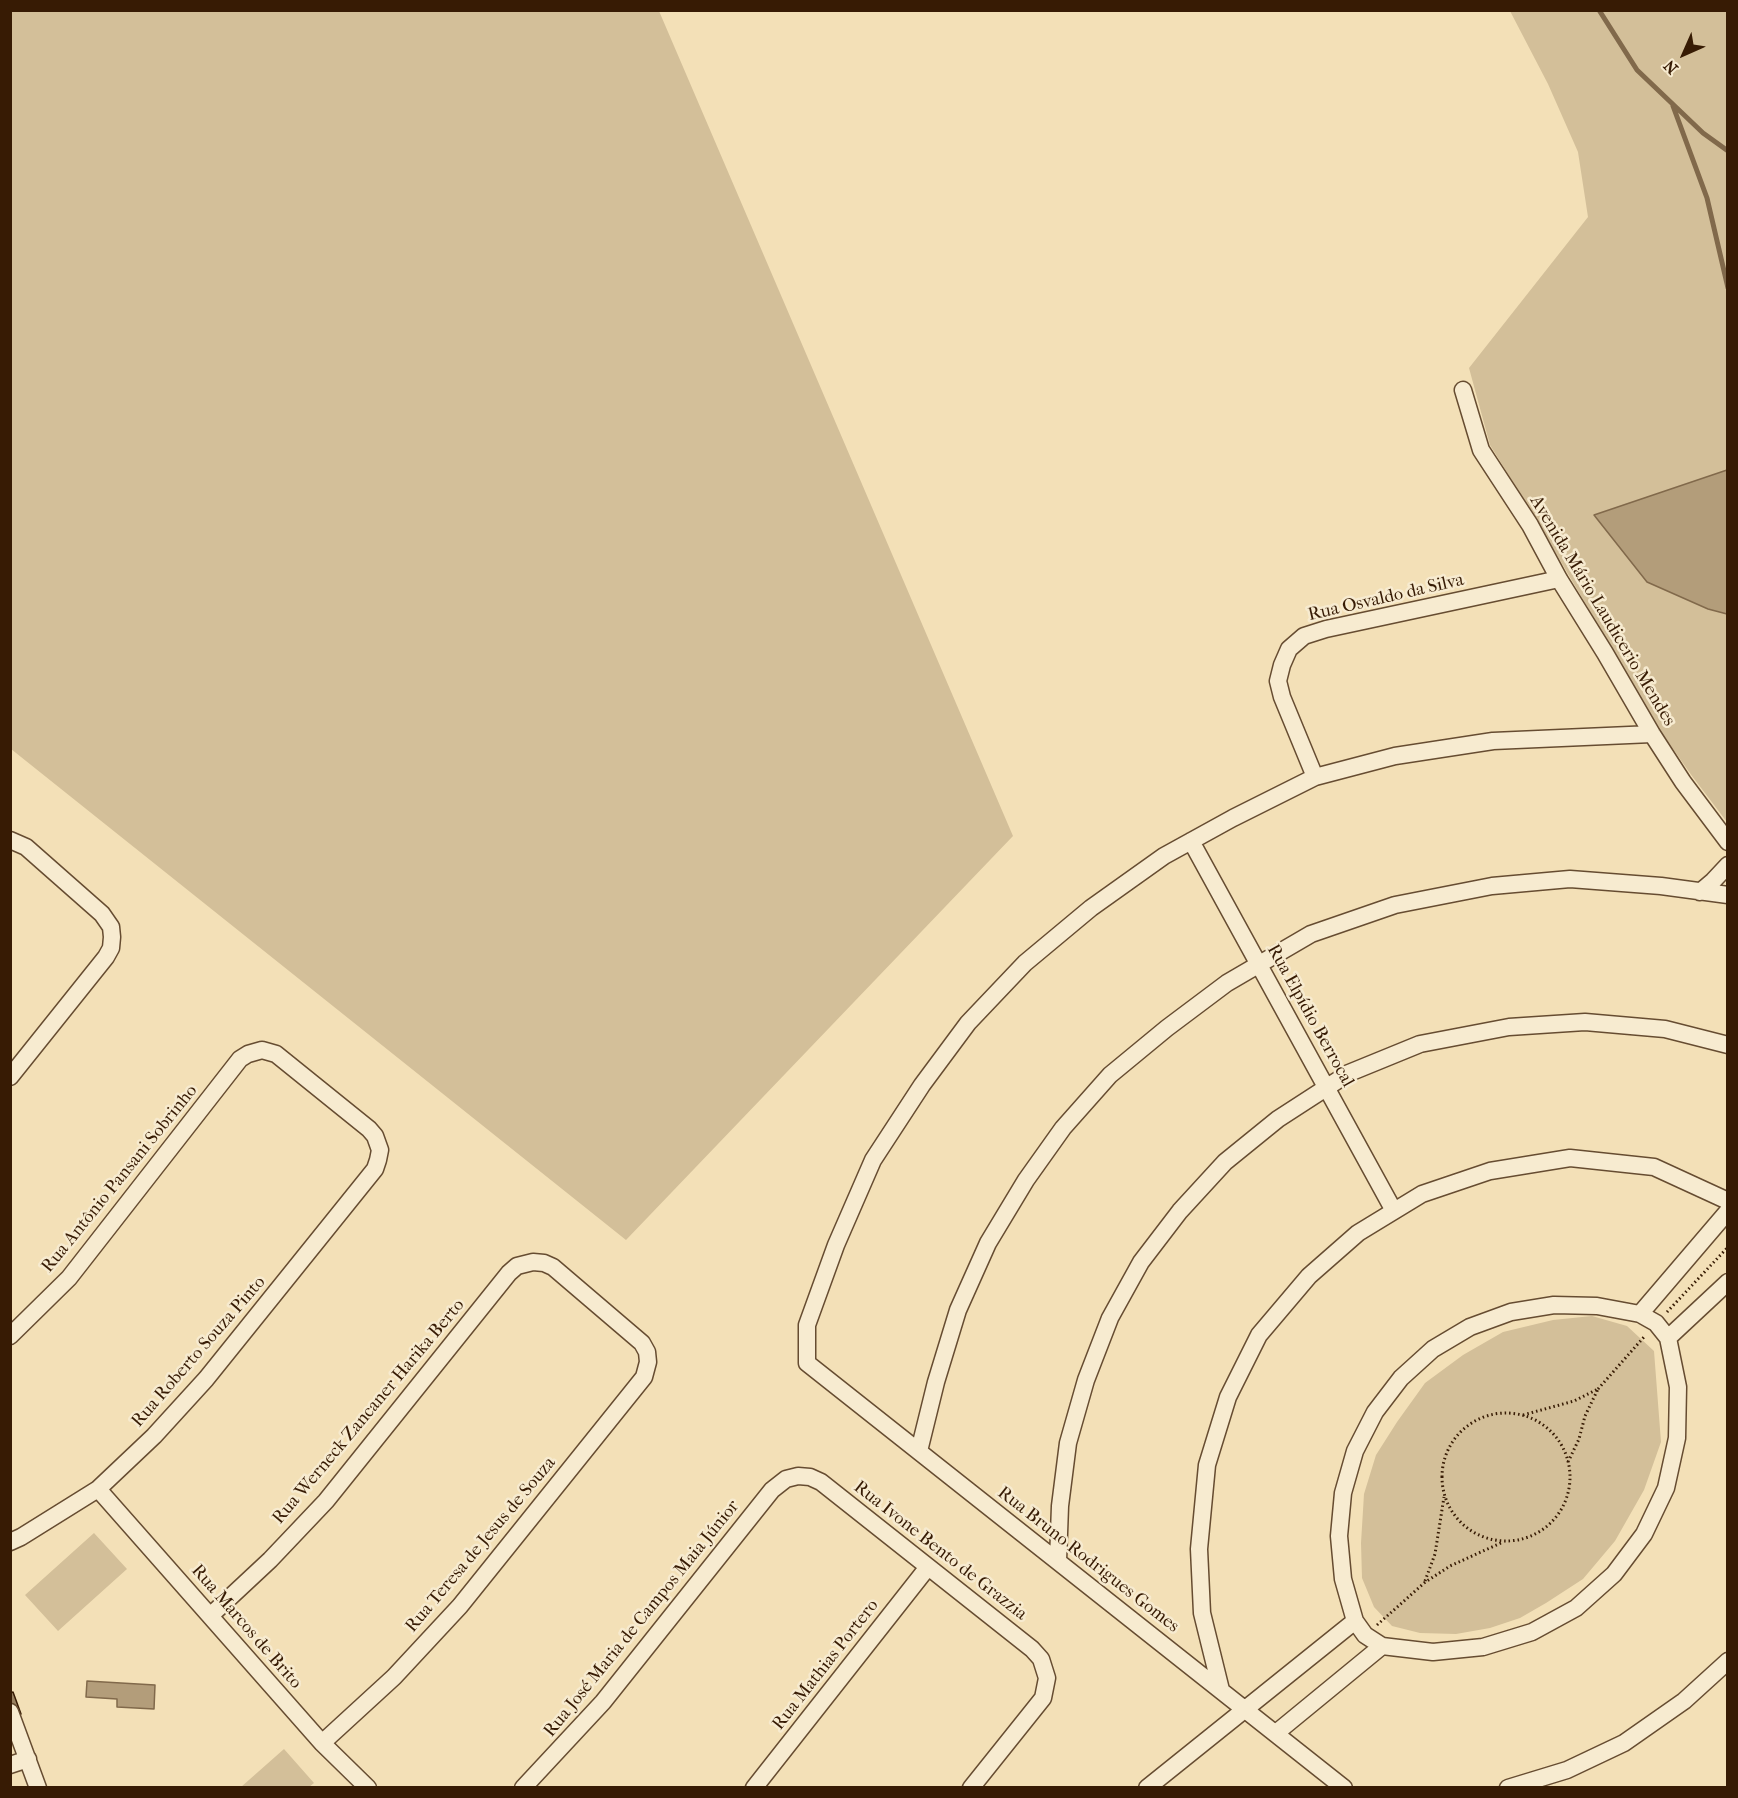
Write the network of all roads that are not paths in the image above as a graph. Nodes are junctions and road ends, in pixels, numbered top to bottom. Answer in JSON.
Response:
{"nodes":[{"id":1,"x":1463,"y":390,"type":"dead end"},
{"id":2,"x":1559,"y":579,"type":"junction"},
{"id":3,"x":1652,"y":734,"type":"junction"},
{"id":4,"x":1315,"y":777,"type":"junction"},
{"id":5,"x":10,"y":840,"type":"edge"},
{"id":6,"x":1191,"y":841,"type":"junction"},
{"id":7,"x":1728,"y":842,"type":"edge"},
{"id":8,"x":1728,"y":865,"type":"edge"},
{"id":9,"x":1700,"y":892,"type":"junction"},
{"id":10,"x":1728,"y":895,"type":"edge"},
{"id":11,"x":1259,"y":965,"type":"junction"},
{"id":12,"x":1728,"y":1045,"type":"edge"},
{"id":13,"x":10,"y":1077,"type":"edge"},
{"id":14,"x":1326,"y":1087,"type":"junction"},
{"id":15,"x":380,"y":1150,"type":"joint"},
{"id":16,"x":1728,"y":1201,"type":"edge"},
{"id":17,"x":1394,"y":1210,"type":"junction"},
{"id":18,"x":1728,"y":1211,"type":"edge"},
{"id":19,"x":533,"y":1262,"type":"joint"},
{"id":20,"x":1728,"y":1282,"type":"edge"},
{"id":21,"x":1640,"y":1314,"type":"junction"},
{"id":22,"x":10,"y":1336,"type":"edge"},
{"id":23,"x":1668,"y":1338,"type":"junction"},
{"id":24,"x":919,"y":1451,"type":"junction"},
{"id":25,"x":792,"y":1477,"type":"joint"},
{"id":26,"x":98,"y":1489,"type":"junction"},
{"id":27,"x":10,"y":1542,"type":"edge"},
{"id":28,"x":1058,"y":1561,"type":"junction"},
{"id":29,"x":928,"y":1567,"type":"junction"},
{"id":30,"x":210,"y":1616,"type":"junction"},
{"id":31,"x":1355,"y":1621,"type":"junction"},
{"id":32,"x":1382,"y":1646,"type":"junction"},
{"id":33,"x":1725,"y":1666,"type":"edge"},
{"id":34,"x":1221,"y":1690,"type":"junction"},
{"id":35,"x":1245,"y":1709,"type":"junction"},
{"id":36,"x":10,"y":1712,"type":"edge"},
{"id":37,"x":1276,"y":1733,"type":"junction"},
{"id":38,"x":322,"y":1743,"type":"junction"},
{"id":39,"x":28,"y":1759,"type":"junction"},
{"id":40,"x":10,"y":1765,"type":"edge"},
{"id":41,"x":1345,"y":1787,"type":"edge"},
{"id":42,"x":38,"y":1788,"type":"edge"},
{"id":43,"x":368,"y":1788,"type":"edge"},
{"id":44,"x":523,"y":1788,"type":"edge"},
{"id":45,"x":754,"y":1788,"type":"edge"},
{"id":46,"x":971,"y":1788,"type":"edge"},
{"id":47,"x":1148,"y":1788,"type":"edge"},
{"id":48,"x":1508,"y":1788,"type":"edge"}],
"edges":[{"from":1,"to":2,"type":"street","name":"Avenida Mário Laudicerio Mendes"},
{"from":2,"to":3,"type":"street","name":"Avenida Mário Laudicerio Mendes"},
{"from":2,"to":4,"type":"street","name":"Rua Osvaldo da Silva"},
{"from":3,"to":4,"type":"street"},
{"from":3,"to":7,"type":"street","name":"Avenida Mário Laudicerio Mendes"},
{"from":4,"to":6,"type":"street"},
{"from":5,"to":13,"type":"street"},
{"from":6,"to":11,"type":"street","name":"Rua Elpídio Berrocal"},
{"from":6,"to":24,"type":"street","name":"Rua Bruno Rodrigues Gomes"},
{"from":8,"to":9,"type":"street"},
{"from":9,"to":10,"type":"street"},
{"from":9,"to":11,"type":"street"},
{"from":11,"to":14,"type":"street","name":"Rua Elpídio Berrocal"},
{"from":11,"to":24,"type":"street"},
{"from":12,"to":14,"type":"street"},
{"from":14,"to":17,"type":"street","name":"Rua Elpídio Berrocal"},
{"from":14,"to":28,"type":"street"},
{"from":15,"to":22,"type":"street","name":"Rua Antônio Pansani Sobrinho"},
{"from":15,"to":26,"type":"street","name":"Rua Roberto Souza Pinto"},
{"from":16,"to":17,"type":"street"},
{"from":17,"to":34,"type":"street"},
{"from":18,"to":21,"type":"street"},
{"from":19,"to":30,"type":"street","name":"Rua Werneck Zancaner Harika Berto"},
{"from":19,"to":38,"type":"street","name":"Rua Teresa de Jesus de Souza"},
{"from":20,"to":23,"type":"street"},
{"from":21,"to":23,"type":"street"},
{"from":21,"to":31,"type":"street"},
{"from":23,"to":32,"type":"street"},
{"from":24,"to":28,"type":"street","name":"Rua Bruno Rodrigues Gomes"},
{"from":25,"to":29,"type":"street","name":"Rua Ivone Bento de Grazzia"},
{"from":25,"to":44,"type":"street","name":"Rua José Maria de Campos Maia Júnior"},
{"from":26,"to":27,"type":"street","name":"Rua Roberto Souza Pinto"},
{"from":26,"to":30,"type":"street","name":"Rua Marcos de Brito"},
{"from":28,"to":34,"type":"street","name":"Rua Bruno Rodrigues Gomes"},
{"from":29,"to":45,"type":"street","name":"Rua Mathias Portero"},
{"from":29,"to":46,"type":"street","name":"Rua Ivone Bento de Grazzia"},
{"from":30,"to":38,"type":"street","name":"Rua Marcos de Brito"},
{"from":31,"to":32,"type":"street"},
{"from":31,"to":35,"type":"street"},
{"from":32,"to":37,"type":"street"},
{"from":33,"to":48,"type":"street"},
{"from":34,"to":35,"type":"street","name":"Rua Bruno Rodrigues Gomes"},
{"from":35,"to":37,"type":"street","name":"Rua Bruno Rodrigues Gomes"},
{"from":35,"to":47,"type":"street"},
{"from":36,"to":39,"type":"street"},
{"from":37,"to":41,"type":"street","name":"Rua Bruno Rodrigues Gomes"},
{"from":38,"to":43,"type":"street","name":"Rua Marcos de Brito"},
{"from":39,"to":40,"type":"street"},
{"from":39,"to":42,"type":"street"}]}
